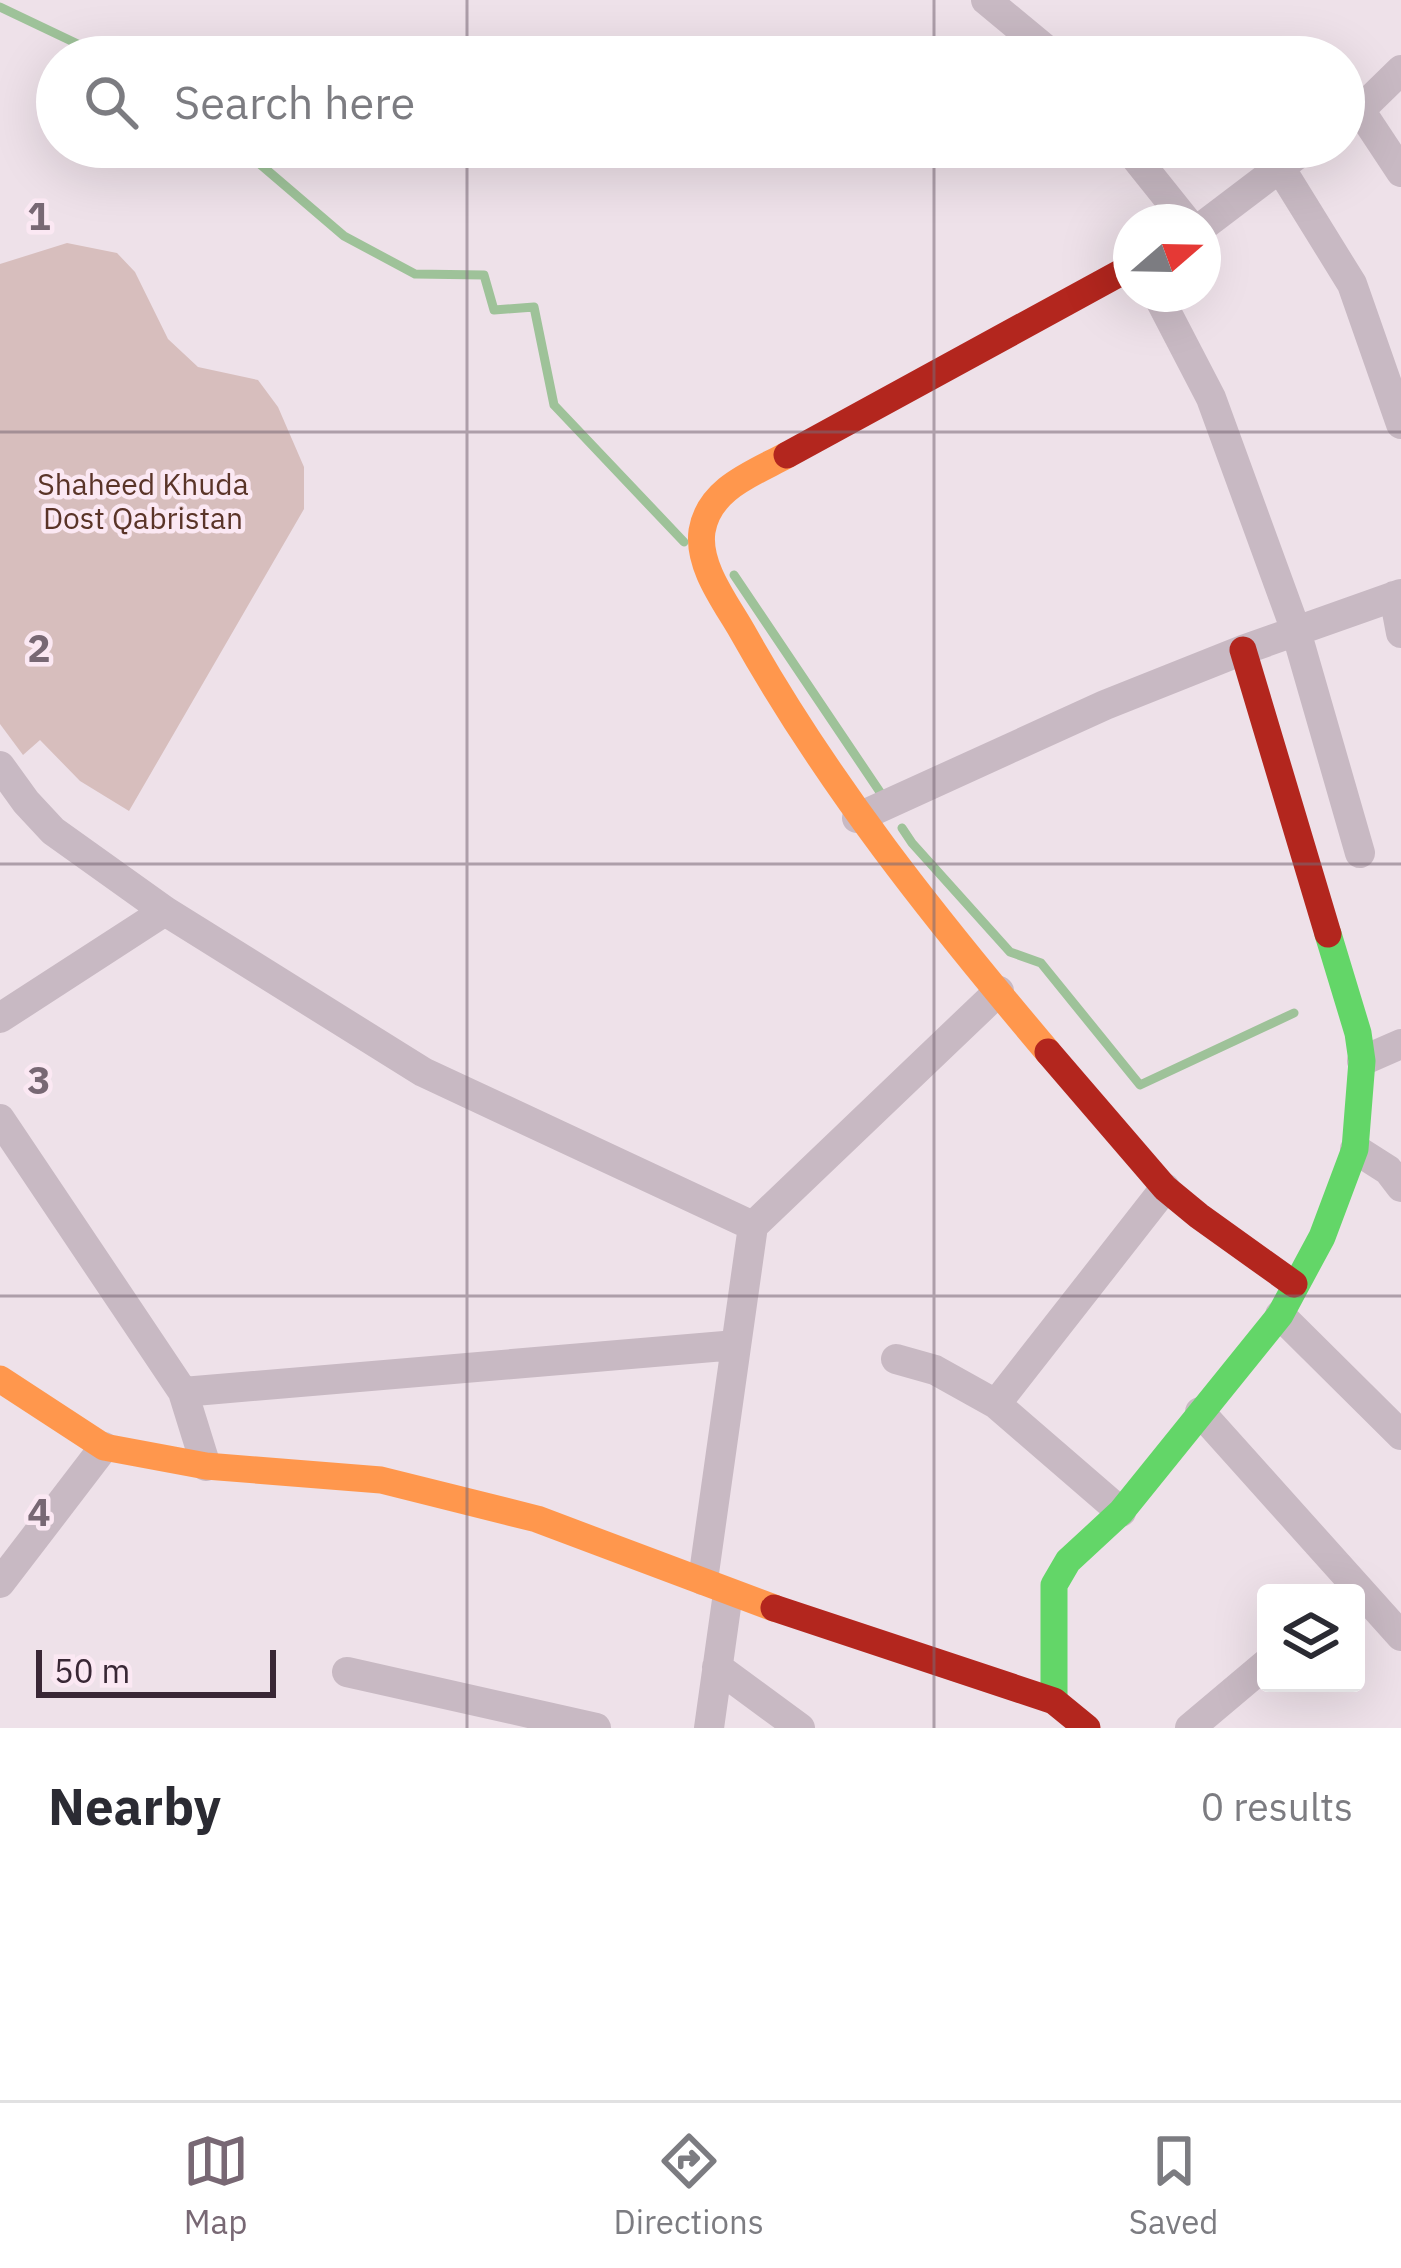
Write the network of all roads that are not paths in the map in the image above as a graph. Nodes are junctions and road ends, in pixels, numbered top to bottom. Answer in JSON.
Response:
{"nodes":[{"id":1,"x":986,"y":0,"type":"edge"},
{"id":2,"x":1030,"y":36,"type":"edge"},
{"id":3,"x":1401,"y":70,"type":"edge"},
{"id":4,"x":1365,"y":104,"type":"edge"},
{"id":5,"x":1365,"y":131,"type":"edge"},
{"id":6,"x":1144,"y":168,"type":"edge"},
{"id":7,"x":1276,"y":168,"type":"edge"},
{"id":8,"x":1280,"y":168,"type":"edge"},
{"id":9,"x":1401,"y":172,"type":"edge"},
{"id":10,"x":1173,"y":204,"type":"edge"},
{"id":11,"x":1221,"y":212,"type":"edge"},
{"id":12,"x":1113,"y":277,"type":"edge"},
{"id":13,"x":1166,"y":312,"type":"edge"},
{"id":14,"x":1401,"y":424,"type":"edge"},
{"id":15,"x":1397,"y":595,"type":"edge"},
{"id":16,"x":1296,"y":631,"type":"junction"},
{"id":17,"x":1401,"y":633,"type":"edge"},
{"id":18,"x":1243,"y":650,"type":"junction"},
{"id":19,"x":0,"y":766,"type":"edge"},
{"id":20,"x":857,"y":818,"type":"junction"},
{"id":21,"x":1360,"y":853,"type":"dead end"},
{"id":22,"x":164,"y":911,"type":"junction"},
{"id":23,"x":999,"y":991,"type":"junction"},
{"id":24,"x":0,"y":1018,"type":"edge"},
{"id":25,"x":1401,"y":1044,"type":"edge"},
{"id":26,"x":1362,"y":1060,"type":"junction"},
{"id":27,"x":0,"y":1119,"type":"edge"},
{"id":28,"x":1355,"y":1149,"type":"junction"},
{"id":29,"x":1397,"y":1173,"type":"edge"},
{"id":30,"x":1165,"y":1188,"type":"junction"},
{"id":31,"x":754,"y":1226,"type":"junction"},
{"id":32,"x":1294,"y":1284,"type":"junction"},
{"id":33,"x":1280,"y":1315,"type":"junction"},
{"id":34,"x":736,"y":1345,"type":"junction"},
{"id":35,"x":896,"y":1360,"type":"dead end"},
{"id":36,"x":0,"y":1379,"type":"edge"},
{"id":37,"x":183,"y":1392,"type":"junction"},
{"id":38,"x":996,"y":1405,"type":"junction"},
{"id":39,"x":1200,"y":1412,"type":"junction"},
{"id":40,"x":1401,"y":1435,"type":"edge"},
{"id":41,"x":104,"y":1447,"type":"junction"},
{"id":42,"x":206,"y":1466,"type":"junction"},
{"id":43,"x":1121,"y":1512,"type":"junction"},
{"id":44,"x":0,"y":1583,"type":"edge"},
{"id":45,"x":1349,"y":1584,"type":"edge"},
{"id":46,"x":715,"y":1587,"type":"junction"},
{"id":47,"x":1365,"y":1601,"type":"edge"},
{"id":48,"x":1401,"y":1636,"type":"edge"},
{"id":49,"x":717,"y":1667,"type":"junction"},
{"id":50,"x":347,"y":1672,"type":"dead end"},
{"id":51,"x":1257,"y":1672,"type":"edge"},
{"id":52,"x":1054,"y":1701,"type":"junction"},
{"id":53,"x":514,"y":1719,"type":"edge"},
{"id":54,"x":596,"y":1728,"type":"edge"},
{"id":55,"x":710,"y":1728,"type":"edge"},
{"id":56,"x":800,"y":1728,"type":"edge"},
{"id":57,"x":1087,"y":1728,"type":"edge"},
{"id":58,"x":1190,"y":1728,"type":"edge"}],
"edges":[{"from":1,"to":2,"type":"street"},
{"from":3,"to":4,"type":"street"},
{"from":5,"to":9,"type":"street"},
{"from":6,"to":10,"type":"street"},
{"from":7,"to":11,"type":"street"},
{"from":8,"to":14,"type":"street"},
{"from":12,"to":20,"type":"street"},
{"from":13,"to":16,"type":"street"},
{"from":15,"to":16,"type":"street"},
{"from":15,"to":17,"type":"street"},
{"from":16,"to":18,"type":"street"},
{"from":16,"to":21,"type":"street"},
{"from":18,"to":20,"type":"street"},
{"from":18,"to":26,"type":"street"},
{"from":19,"to":22,"type":"street"},
{"from":20,"to":23,"type":"street"},
{"from":22,"to":24,"type":"street"},
{"from":22,"to":31,"type":"street"},
{"from":23,"to":30,"type":"street"},
{"from":23,"to":31,"type":"street"},
{"from":25,"to":26,"type":"street"},
{"from":26,"to":28,"type":"street"},
{"from":27,"to":37,"type":"street"},
{"from":28,"to":29,"type":"street"},
{"from":28,"to":32,"type":"street"},
{"from":30,"to":32,"type":"street"},
{"from":30,"to":38,"type":"street"},
{"from":31,"to":34,"type":"street"},
{"from":32,"to":33,"type":"street"},
{"from":33,"to":39,"type":"street"},
{"from":33,"to":40,"type":"street"},
{"from":34,"to":37,"type":"street"},
{"from":34,"to":46,"type":"street"},
{"from":35,"to":38,"type":"street"},
{"from":36,"to":41,"type":"street"},
{"from":37,"to":42,"type":"street"},
{"from":38,"to":43,"type":"street"},
{"from":39,"to":43,"type":"street"},
{"from":39,"to":45,"type":"street"},
{"from":41,"to":42,"type":"street"},
{"from":41,"to":44,"type":"street"},
{"from":42,"to":46,"type":"street"},
{"from":43,"to":52,"type":"street"},
{"from":46,"to":49,"type":"street"},
{"from":46,"to":52,"type":"street"},
{"from":47,"to":48,"type":"street"},
{"from":49,"to":55,"type":"street"},
{"from":49,"to":56,"type":"street"},
{"from":50,"to":53,"type":"street"},
{"from":51,"to":58,"type":"street"},
{"from":52,"to":57,"type":"street"},
{"from":53,"to":54,"type":"street"}]}
